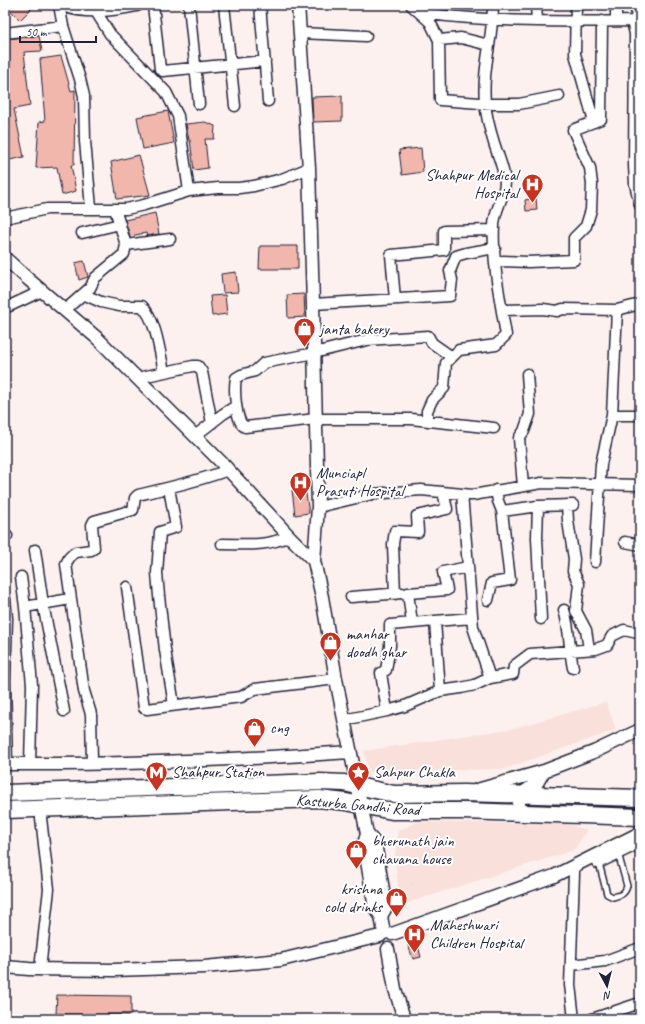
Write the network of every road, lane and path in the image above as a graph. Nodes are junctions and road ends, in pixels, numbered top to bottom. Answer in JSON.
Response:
{"nodes":[{"id":1,"x":59,"y":5,"type":"edge"},
{"id":2,"x":63,"y":5,"type":"edge"},
{"id":3,"x":137,"y":5,"type":"edge"},
{"id":4,"x":153,"y":5,"type":"edge"},
{"id":5,"x":189,"y":5,"type":"edge"},
{"id":6,"x":224,"y":5,"type":"edge"},
{"id":7,"x":260,"y":5,"type":"edge"},
{"id":8,"x":298,"y":5,"type":"edge"},
{"id":9,"x":411,"y":5,"type":"edge"},
{"id":10,"x":493,"y":5,"type":"edge"},
{"id":11,"x":536,"y":5,"type":"edge"},
{"id":12,"x":576,"y":5,"type":"edge"},
{"id":13,"x":616,"y":5,"type":"edge"},
{"id":14,"x":637,"y":5,"type":"edge"},
{"id":15,"x":114,"y":7,"type":"edge"},
{"id":16,"x":95,"y":10,"type":"junction"},
{"id":17,"x":421,"y":13,"type":"junction"},
{"id":18,"x":493,"y":19,"type":"junction"},
{"id":19,"x":536,"y":20,"type":"junction"},
{"id":20,"x":575,"y":21,"type":"junction"},
{"id":21,"x":602,"y":21,"type":"junction"},
{"id":22,"x":616,"y":21,"type":"junction"},
{"id":23,"x":63,"y":26,"type":"junction"},
{"id":24,"x":5,"y":32,"type":"edge"},
{"id":25,"x":300,"y":33,"type":"junction"},
{"id":26,"x":638,"y":34,"type":"edge"},
{"id":27,"x":366,"y":36,"type":"dead end"},
{"id":28,"x":439,"y":40,"type":"junction"},
{"id":29,"x":489,"y":45,"type":"junction"},
{"id":30,"x":265,"y":61,"type":"junction"},
{"id":31,"x":231,"y":64,"type":"junction"},
{"id":32,"x":195,"y":68,"type":"junction"},
{"id":33,"x":560,"y":96,"type":"dead end"},
{"id":34,"x":268,"y":101,"type":"dead end"},
{"id":35,"x":199,"y":104,"type":"dead end"},
{"id":36,"x":485,"y":104,"type":"junction"},
{"id":37,"x":235,"y":106,"type":"dead end"},
{"id":38,"x":594,"y":122,"type":"junction"},
{"id":39,"x":309,"y":168,"type":"junction"},
{"id":40,"x":188,"y":191,"type":"junction"},
{"id":41,"x":640,"y":205,"type":"edge"},
{"id":42,"x":91,"y":208,"type":"junction"},
{"id":43,"x":115,"y":210,"type":"junction"},
{"id":44,"x":5,"y":218,"type":"edge"},
{"id":45,"x":120,"y":224,"type":"junction"},
{"id":46,"x":494,"y":230,"type":"junction"},
{"id":47,"x":82,"y":233,"type":"dead end"},
{"id":48,"x":170,"y":239,"type":"dead end"},
{"id":49,"x":126,"y":245,"type":"junction"},
{"id":50,"x":495,"y":248,"type":"junction"},
{"id":51,"x":5,"y":258,"type":"edge"},
{"id":52,"x":495,"y":264,"type":"junction"},
{"id":53,"x":42,"y":291,"type":"junction"},
{"id":54,"x":83,"y":294,"type":"junction"},
{"id":55,"x":394,"y":299,"type":"junction"},
{"id":56,"x":313,"y":304,"type":"junction"},
{"id":57,"x":640,"y":304,"type":"edge"},
{"id":58,"x":5,"y":308,"type":"edge"},
{"id":59,"x":65,"y":310,"type":"junction"},
{"id":60,"x":502,"y":310,"type":"junction"},
{"id":61,"x":617,"y":310,"type":"junction"},
{"id":62,"x":314,"y":353,"type":"junction"},
{"id":63,"x":452,"y":357,"type":"junction"},
{"id":64,"x":164,"y":372,"type":"junction"},
{"id":65,"x":527,"y":374,"type":"dead end"},
{"id":66,"x":137,"y":378,"type":"junction"},
{"id":67,"x":236,"y":406,"type":"junction"},
{"id":68,"x":640,"y":415,"type":"edge"},
{"id":69,"x":612,"y":416,"type":"junction"},
{"id":70,"x":316,"y":419,"type":"junction"},
{"id":71,"x":427,"y":421,"type":"junction"},
{"id":72,"x":212,"y":423,"type":"junction"},
{"id":73,"x":494,"y":428,"type":"dead end"},
{"id":74,"x":195,"y":436,"type":"junction"},
{"id":75,"x":228,"y":470,"type":"junction"},
{"id":76,"x":601,"y":484,"type":"junction"},
{"id":77,"x":640,"y":485,"type":"edge"},
{"id":78,"x":523,"y":486,"type":"junction"},
{"id":79,"x":169,"y":488,"type":"junction"},
{"id":80,"x":496,"y":490,"type":"junction"},
{"id":81,"x":442,"y":492,"type":"junction"},
{"id":82,"x":462,"y":494,"type":"junction"},
{"id":83,"x":538,"y":506,"type":"junction"},
{"id":84,"x":318,"y":507,"type":"junction"},
{"id":85,"x":502,"y":511,"type":"junction"},
{"id":86,"x":288,"y":536,"type":"junction"},
{"id":87,"x":625,"y":542,"type":"dead end"},
{"id":88,"x":222,"y":544,"type":"dead end"},
{"id":89,"x":640,"y":545,"type":"edge"},
{"id":90,"x":35,"y":550,"type":"dead end"},
{"id":91,"x":314,"y":561,"type":"junction"},
{"id":92,"x":595,"y":562,"type":"dead end"},
{"id":93,"x":468,"y":567,"type":"junction"},
{"id":94,"x":21,"y":577,"type":"dead end"},
{"id":95,"x":127,"y":587,"type":"dead end"},
{"id":96,"x":408,"y":593,"type":"junction"},
{"id":97,"x":395,"y":594,"type":"junction"},
{"id":98,"x":351,"y":597,"type":"dead end"},
{"id":99,"x":5,"y":599,"type":"edge"},
{"id":100,"x":70,"y":599,"type":"junction"},
{"id":101,"x":488,"y":600,"type":"dead end"},
{"id":102,"x":43,"y":604,"type":"junction"},
{"id":103,"x":25,"y":607,"type":"junction"},
{"id":104,"x":564,"y":610,"type":"dead end"},
{"id":105,"x":6,"y":618,"type":"edge"},
{"id":106,"x":472,"y":618,"type":"junction"},
{"id":107,"x":541,"y":620,"type":"dead end"},
{"id":108,"x":434,"y":621,"type":"junction"},
{"id":109,"x":412,"y":623,"type":"junction"},
{"id":110,"x":639,"y":634,"type":"edge"},
{"id":111,"x":589,"y":649,"type":"junction"},
{"id":112,"x":570,"y":651,"type":"junction"},
{"id":113,"x":572,"y":668,"type":"dead end"},
{"id":114,"x":490,"y":678,"type":"junction"},
{"id":115,"x":336,"y":679,"type":"junction"},
{"id":116,"x":440,"y":691,"type":"junction"},
{"id":117,"x":174,"y":705,"type":"junction"},
{"id":118,"x":64,"y":711,"type":"dead end"},
{"id":119,"x":387,"y":711,"type":"junction"},
{"id":120,"x":344,"y":720,"type":"junction"},
{"id":121,"x":640,"y":730,"type":"edge"},
{"id":122,"x":350,"y":752,"type":"junction"},
{"id":123,"x":92,"y":763,"type":"junction"},
{"id":124,"x":6,"y":764,"type":"edge"},
{"id":125,"x":30,"y":764,"type":"junction"},
{"id":126,"x":544,"y":772,"type":"junction"},
{"id":127,"x":357,"y":786,"type":"junction"},
{"id":128,"x":5,"y":793,"type":"edge"},
{"id":129,"x":464,"y":793,"type":"junction"},
{"id":130,"x":520,"y":795,"type":"junction"},
{"id":131,"x":640,"y":798,"type":"edge"},
{"id":132,"x":361,"y":804,"type":"junction"},
{"id":133,"x":40,"y":809,"type":"junction"},
{"id":134,"x":5,"y":810,"type":"edge"},
{"id":135,"x":518,"y":812,"type":"junction"},
{"id":136,"x":640,"y":817,"type":"edge"},
{"id":137,"x":640,"y":833,"type":"edge"},
{"id":138,"x":640,"y":842,"type":"edge"},
{"id":139,"x":618,"y":853,"type":"junction"},
{"id":140,"x":599,"y":862,"type":"junction"},
{"id":141,"x":574,"y":873,"type":"junction"},
{"id":142,"x":386,"y":940,"type":"junction"},
{"id":143,"x":640,"y":948,"type":"edge"},
{"id":144,"x":571,"y":965,"type":"junction"},
{"id":145,"x":5,"y":967,"type":"edge"},
{"id":146,"x":40,"y":969,"type":"junction"},
{"id":147,"x":5,"y":975,"type":"edge"},
{"id":148,"x":640,"y":1004,"type":"edge"},
{"id":149,"x":404,"y":1019,"type":"edge"},
{"id":150,"x":574,"y":1019,"type":"edge"},
{"id":151,"x":592,"y":1019,"type":"edge"}],
"edges":[{"from":1,"to":23,"type":"street"},
{"from":2,"to":16,"type":"street"},
{"from":3,"to":15,"type":"street"},
{"from":4,"to":32,"type":"street"},
{"from":5,"to":32,"type":"street"},
{"from":6,"to":31,"type":"street"},
{"from":7,"to":30,"type":"street"},
{"from":8,"to":25,"type":"street"},
{"from":9,"to":17,"type":"street"},
{"from":10,"to":18,"type":"street"},
{"from":11,"to":19,"type":"street"},
{"from":12,"to":20,"type":"street"},
{"from":13,"to":22,"type":"street"},
{"from":14,"to":26,"type":"street"},
{"from":15,"to":16,"type":"street"},
{"from":16,"to":40,"type":"street"},
{"from":17,"to":18,"type":"street"},
{"from":17,"to":28,"type":"street"},
{"from":18,"to":19,"type":"street"},
{"from":18,"to":29,"type":"street"},
{"from":19,"to":20,"type":"street"},
{"from":20,"to":21,"type":"street"},
{"from":20,"to":38,"type":"street"},
{"from":21,"to":22,"type":"street"},
{"from":21,"to":38,"type":"street"},
{"from":22,"to":26,"type":"street"},
{"from":23,"to":24,"type":"street"},
{"from":23,"to":42,"type":"street"},
{"from":25,"to":27,"type":"street"},
{"from":25,"to":39,"type":"street"},
{"from":26,"to":41,"type":"street"},
{"from":28,"to":29,"type":"street"},
{"from":28,"to":36,"type":"street"},
{"from":29,"to":36,"type":"street"},
{"from":30,"to":31,"type":"street"},
{"from":30,"to":34,"type":"street"},
{"from":31,"to":32,"type":"street"},
{"from":31,"to":37,"type":"street"},
{"from":32,"to":35,"type":"street"},
{"from":33,"to":36,"type":"street"},
{"from":36,"to":46,"type":"street"},
{"from":38,"to":52,"type":"street"},
{"from":39,"to":40,"type":"street"},
{"from":39,"to":56,"type":"street"},
{"from":40,"to":43,"type":"street"},
{"from":42,"to":43,"type":"street"},
{"from":42,"to":44,"type":"street"},
{"from":43,"to":45,"type":"street"},
{"from":45,"to":47,"type":"street"},
{"from":45,"to":49,"type":"street"},
{"from":46,"to":50,"type":"street"},
{"from":46,"to":55,"type":"street"},
{"from":48,"to":49,"type":"street"},
{"from":49,"to":54,"type":"street"},
{"from":50,"to":52,"type":"street"},
{"from":50,"to":55,"type":"street"},
{"from":51,"to":53,"type":"street"},
{"from":52,"to":60,"type":"street"},
{"from":53,"to":58,"type":"street"},
{"from":53,"to":59,"type":"street"},
{"from":54,"to":59,"type":"street"},
{"from":54,"to":64,"type":"street"},
{"from":55,"to":56,"type":"street"},
{"from":56,"to":62,"type":"street"},
{"from":57,"to":61,"type":"street"},
{"from":59,"to":66,"type":"street"},
{"from":60,"to":61,"type":"street"},
{"from":60,"to":63,"type":"street"},
{"from":61,"to":69,"type":"street"},
{"from":62,"to":63,"type":"street"},
{"from":62,"to":67,"type":"street"},
{"from":62,"to":70,"type":"street"},
{"from":63,"to":71,"type":"street"},
{"from":64,"to":66,"type":"street"},
{"from":64,"to":72,"type":"street"},
{"from":65,"to":78,"type":"street"},
{"from":66,"to":74,"type":"street"},
{"from":67,"to":70,"type":"street"},
{"from":67,"to":72,"type":"street"},
{"from":68,"to":69,"type":"street"},
{"from":69,"to":76,"type":"street"},
{"from":70,"to":71,"type":"street"},
{"from":70,"to":84,"type":"street"},
{"from":71,"to":73,"type":"street"},
{"from":72,"to":74,"type":"street"},
{"from":74,"to":75,"type":"street"},
{"from":75,"to":79,"type":"street"},
{"from":75,"to":86,"type":"street"},
{"from":76,"to":77,"type":"street"},
{"from":76,"to":78,"type":"street"},
{"from":76,"to":92,"type":"street"},
{"from":78,"to":80,"type":"street"},
{"from":79,"to":100,"type":"street"},
{"from":79,"to":117,"type":"street"},
{"from":80,"to":82,"type":"street"},
{"from":80,"to":85,"type":"street"},
{"from":81,"to":82,"type":"street"},
{"from":81,"to":84,"type":"street"},
{"from":81,"to":97,"type":"street"},
{"from":82,"to":93,"type":"street"},
{"from":83,"to":85,"type":"street"},
{"from":83,"to":107,"type":"street"},
{"from":83,"to":111,"type":"street"},
{"from":84,"to":91,"type":"street"},
{"from":85,"to":101,"type":"street"},
{"from":86,"to":88,"type":"street"},
{"from":86,"to":91,"type":"street"},
{"from":87,"to":89,"type":"street"},
{"from":90,"to":102,"type":"street"},
{"from":91,"to":115,"type":"street"},
{"from":93,"to":96,"type":"street"},
{"from":93,"to":106,"type":"street"},
{"from":94,"to":103,"type":"street"},
{"from":95,"to":117,"type":"street"},
{"from":96,"to":97,"type":"street"},
{"from":96,"to":109,"type":"street"},
{"from":97,"to":98,"type":"street"},
{"from":99,"to":105,"type":"street"},
{"from":100,"to":102,"type":"street"},
{"from":100,"to":123,"type":"street"},
{"from":102,"to":103,"type":"street"},
{"from":102,"to":118,"type":"street"},
{"from":103,"to":125,"type":"street"},
{"from":104,"to":112,"type":"street"},
{"from":105,"to":124,"type":"street"},
{"from":106,"to":108,"type":"street"},
{"from":106,"to":114,"type":"street"},
{"from":108,"to":109,"type":"street"},
{"from":108,"to":116,"type":"street"},
{"from":109,"to":119,"type":"street"},
{"from":110,"to":111,"type":"street"},
{"from":111,"to":112,"type":"street"},
{"from":112,"to":113,"type":"street"},
{"from":112,"to":114,"type":"street"},
{"from":114,"to":116,"type":"street"},
{"from":115,"to":117,"type":"street"},
{"from":115,"to":120,"type":"street"},
{"from":116,"to":119,"type":"street"},
{"from":119,"to":120,"type":"street"},
{"from":120,"to":122,"type":"street"},
{"from":121,"to":126,"type":"street"},
{"from":122,"to":123,"type":"street"},
{"from":122,"to":127,"type":"street"},
{"from":123,"to":125,"type":"street"},
{"from":124,"to":125,"type":"street"},
{"from":126,"to":129,"type":"street"},
{"from":126,"to":130,"type":"street"},
{"from":127,"to":128,"type":"main road","name":"Kasturba Gandhi Road"},
{"from":127,"to":129,"type":"main road","name":"Kasturba Gandhi Road"},
{"from":127,"to":132,"type":"street"},
{"from":129,"to":130,"type":"main road","name":"Kasturba Gandhi Road"},
{"from":130,"to":131,"type":"main road","name":"Kasturba Gandhi Road"},
{"from":130,"to":135,"type":"street"},
{"from":132,"to":133,"type":"main road","name":"Kasturba Gandhi Road"},
{"from":132,"to":135,"type":"main road","name":"Kasturba Gandhi Road"},
{"from":132,"to":142,"type":"street"},
{"from":133,"to":134,"type":"main road","name":"Kasturba Gandhi Road"},
{"from":133,"to":146,"type":"street"},
{"from":135,"to":136,"type":"main road","name":"Kasturba Gandhi Road"},
{"from":137,"to":142,"type":"street"},
{"from":138,"to":139,"type":"street"},
{"from":139,"to":140,"type":"street"},
{"from":139,"to":140,"type":"lane"},
{"from":140,"to":141,"type":"street"},
{"from":141,"to":142,"type":"street"},
{"from":141,"to":144,"type":"street"},
{"from":142,"to":146,"type":"street"},
{"from":142,"to":147,"type":"street"},
{"from":142,"to":149,"type":"street"},
{"from":143,"to":144,"type":"street"},
{"from":144,"to":150,"type":"street"},
{"from":145,"to":146,"type":"street"},
{"from":148,"to":151,"type":"street"}]}
